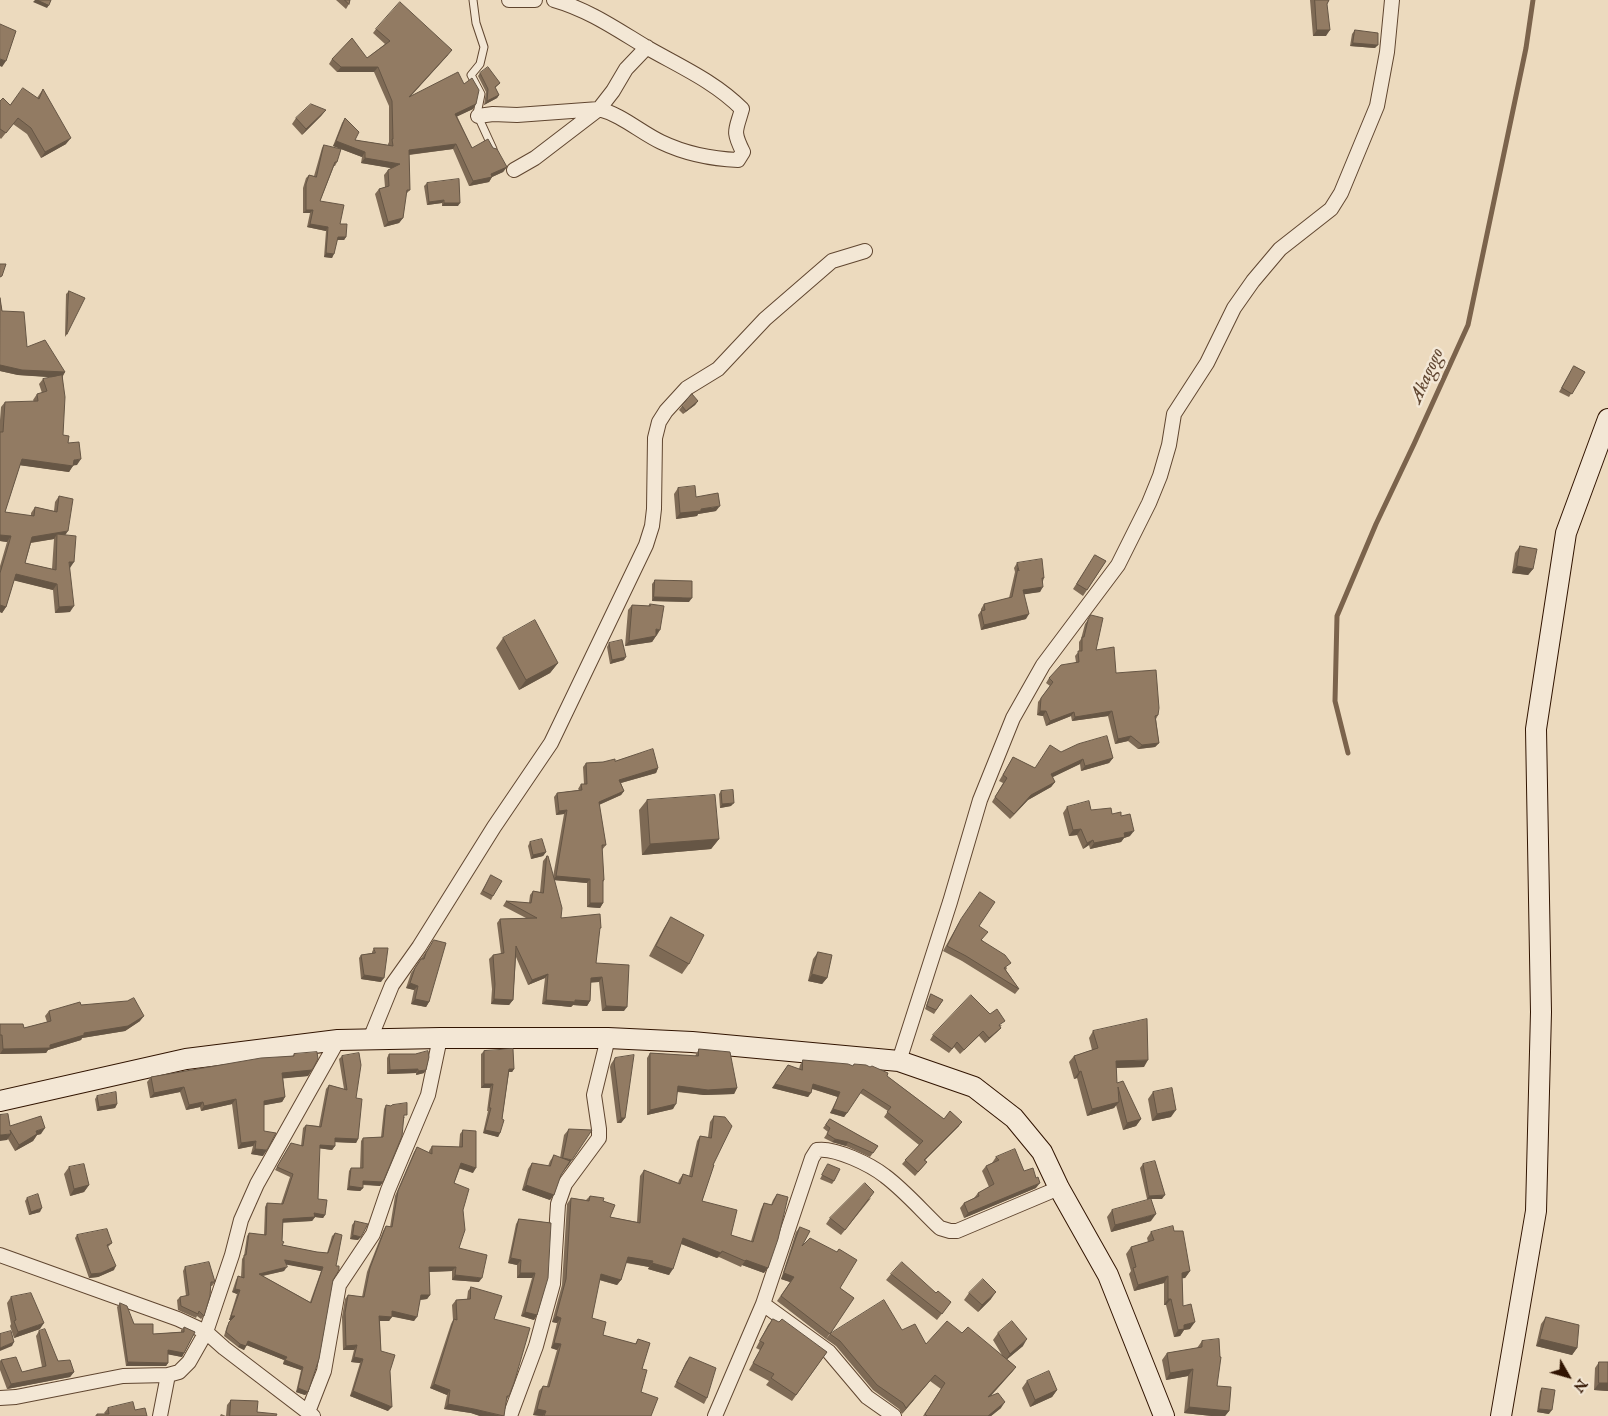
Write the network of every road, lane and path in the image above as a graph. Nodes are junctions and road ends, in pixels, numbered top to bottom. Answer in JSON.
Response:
{"nodes":[{"id":1,"x":473,"y":0,"type":"edge"},
{"id":2,"x":509,"y":0,"type":"edge"},
{"id":3,"x":535,"y":0,"type":"edge"},
{"id":4,"x":554,"y":0,"type":"edge"},
{"id":5,"x":1392,"y":0,"type":"edge"},
{"id":6,"x":646,"y":47,"type":"junction"},
{"id":7,"x":599,"y":109,"type":"junction"},
{"id":8,"x":478,"y":116,"type":"junction"},
{"id":9,"x":493,"y":149,"type":"edge"},
{"id":10,"x":514,"y":170,"type":"dead end"},
{"id":11,"x":865,"y":251,"type":"dead end"},
{"id":12,"x":1608,"y":419,"type":"edge"},
{"id":13,"x":440,"y":1038,"type":"junction"},
{"id":14,"x":608,"y":1038,"type":"junction"},
{"id":15,"x":370,"y":1039,"type":"junction"},
{"id":16,"x":338,"y":1040,"type":"junction"},
{"id":17,"x":899,"y":1061,"type":"junction"},
{"id":18,"x":0,"y":1101,"type":"edge"},
{"id":19,"x":1060,"y":1188,"type":"junction"},
{"id":20,"x":0,"y":1255,"type":"edge"},
{"id":21,"x":763,"y":1304,"type":"junction"},
{"id":22,"x":206,"y":1332,"type":"junction"},
{"id":23,"x":168,"y":1375,"type":"junction"},
{"id":24,"x":0,"y":1398,"type":"edge"},
{"id":25,"x":310,"y":1414,"type":"edge"},
{"id":26,"x":160,"y":1416,"type":"edge"},
{"id":27,"x":510,"y":1416,"type":"edge"},
{"id":28,"x":715,"y":1416,"type":"edge"},
{"id":29,"x":894,"y":1416,"type":"edge"},
{"id":30,"x":1164,"y":1416,"type":"edge"},
{"id":31,"x":1501,"y":1416,"type":"edge"}],
"edges":[{"from":1,"to":8,"type":"lane"},
{"from":2,"to":3,"type":"street"},
{"from":4,"to":6,"type":"street"},
{"from":5,"to":17,"type":"street"},
{"from":6,"to":7,"type":"street"},
{"from":6,"to":7,"type":"street"},
{"from":7,"to":8,"type":"street"},
{"from":7,"to":10,"type":"street"},
{"from":8,"to":9,"type":"lane"},
{"from":11,"to":15,"type":"street"},
{"from":12,"to":31,"type":"main road"},
{"from":13,"to":14,"type":"main road"},
{"from":13,"to":15,"type":"main road"},
{"from":13,"to":25,"type":"street"},
{"from":14,"to":17,"type":"main road"},
{"from":14,"to":27,"type":"street"},
{"from":15,"to":16,"type":"main road"},
{"from":16,"to":18,"type":"main road"},
{"from":16,"to":22,"type":"street"},
{"from":17,"to":19,"type":"main road"},
{"from":19,"to":21,"type":"street"},
{"from":19,"to":30,"type":"main road"},
{"from":20,"to":22,"type":"street"},
{"from":21,"to":28,"type":"street"},
{"from":21,"to":29,"type":"street"},
{"from":22,"to":23,"type":"street"},
{"from":22,"to":25,"type":"street"},
{"from":23,"to":24,"type":"street"},
{"from":23,"to":26,"type":"street"}]}
